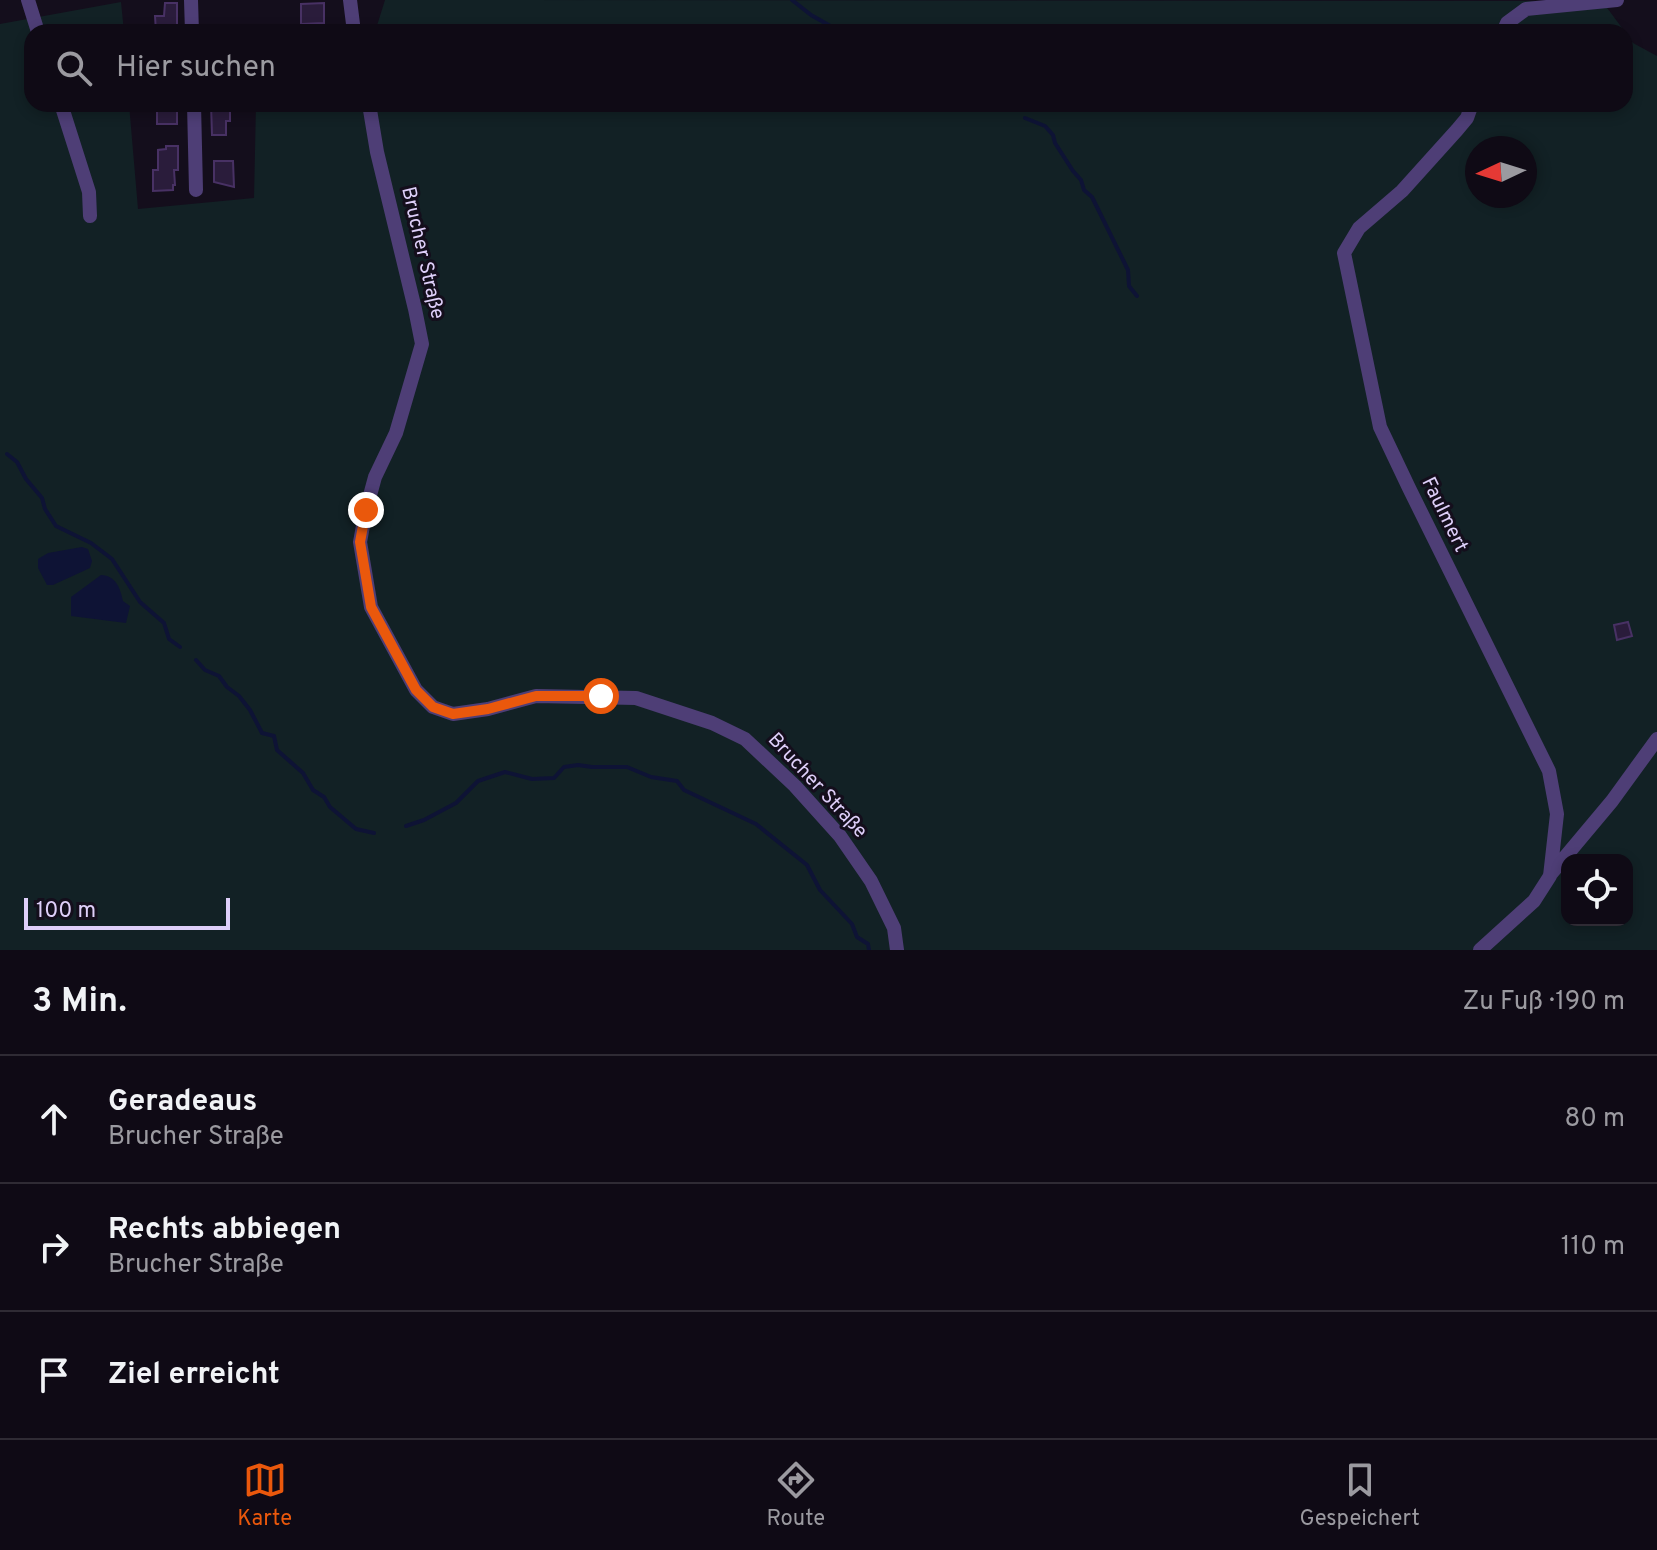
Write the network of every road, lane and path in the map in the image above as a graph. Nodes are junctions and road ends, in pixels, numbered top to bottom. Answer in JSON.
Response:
{"nodes":[{"id":1,"x":28,"y":0,"type":"edge"},
{"id":2,"x":191,"y":0,"type":"edge"},
{"id":3,"x":350,"y":0,"type":"edge"},
{"id":4,"x":1617,"y":0,"type":"edge"},
{"id":5,"x":36,"y":24,"type":"edge"},
{"id":6,"x":192,"y":24,"type":"edge"},
{"id":7,"x":353,"y":24,"type":"edge"},
{"id":8,"x":1507,"y":24,"type":"edge"},
{"id":9,"x":64,"y":112,"type":"edge"},
{"id":10,"x":194,"y":112,"type":"edge"},
{"id":11,"x":370,"y":112,"type":"edge"},
{"id":12,"x":1469,"y":112,"type":"edge"},
{"id":13,"x":196,"y":190,"type":"dead end"},
{"id":14,"x":90,"y":216,"type":"dead end"},
{"id":15,"x":1657,"y":739,"type":"edge"},
{"id":16,"x":1550,"y":876,"type":"junction"},
{"id":17,"x":1482,"y":949,"type":"edge"},
{"id":18,"x":897,"y":950,"type":"edge"}],
"edges":[{"from":1,"to":5,"type":"street"},
{"from":2,"to":6,"type":"street"},
{"from":3,"to":7,"type":"street"},
{"from":4,"to":8,"type":"street"},
{"from":9,"to":14,"type":"street"},
{"from":10,"to":13,"type":"street"},
{"from":11,"to":18,"type":"street","name":"Brucher Straße"},
{"from":12,"to":16,"type":"street","name":"Faulmert"},
{"from":15,"to":16,"type":"street"},
{"from":16,"to":17,"type":"street","name":"Faulmert"}]}
